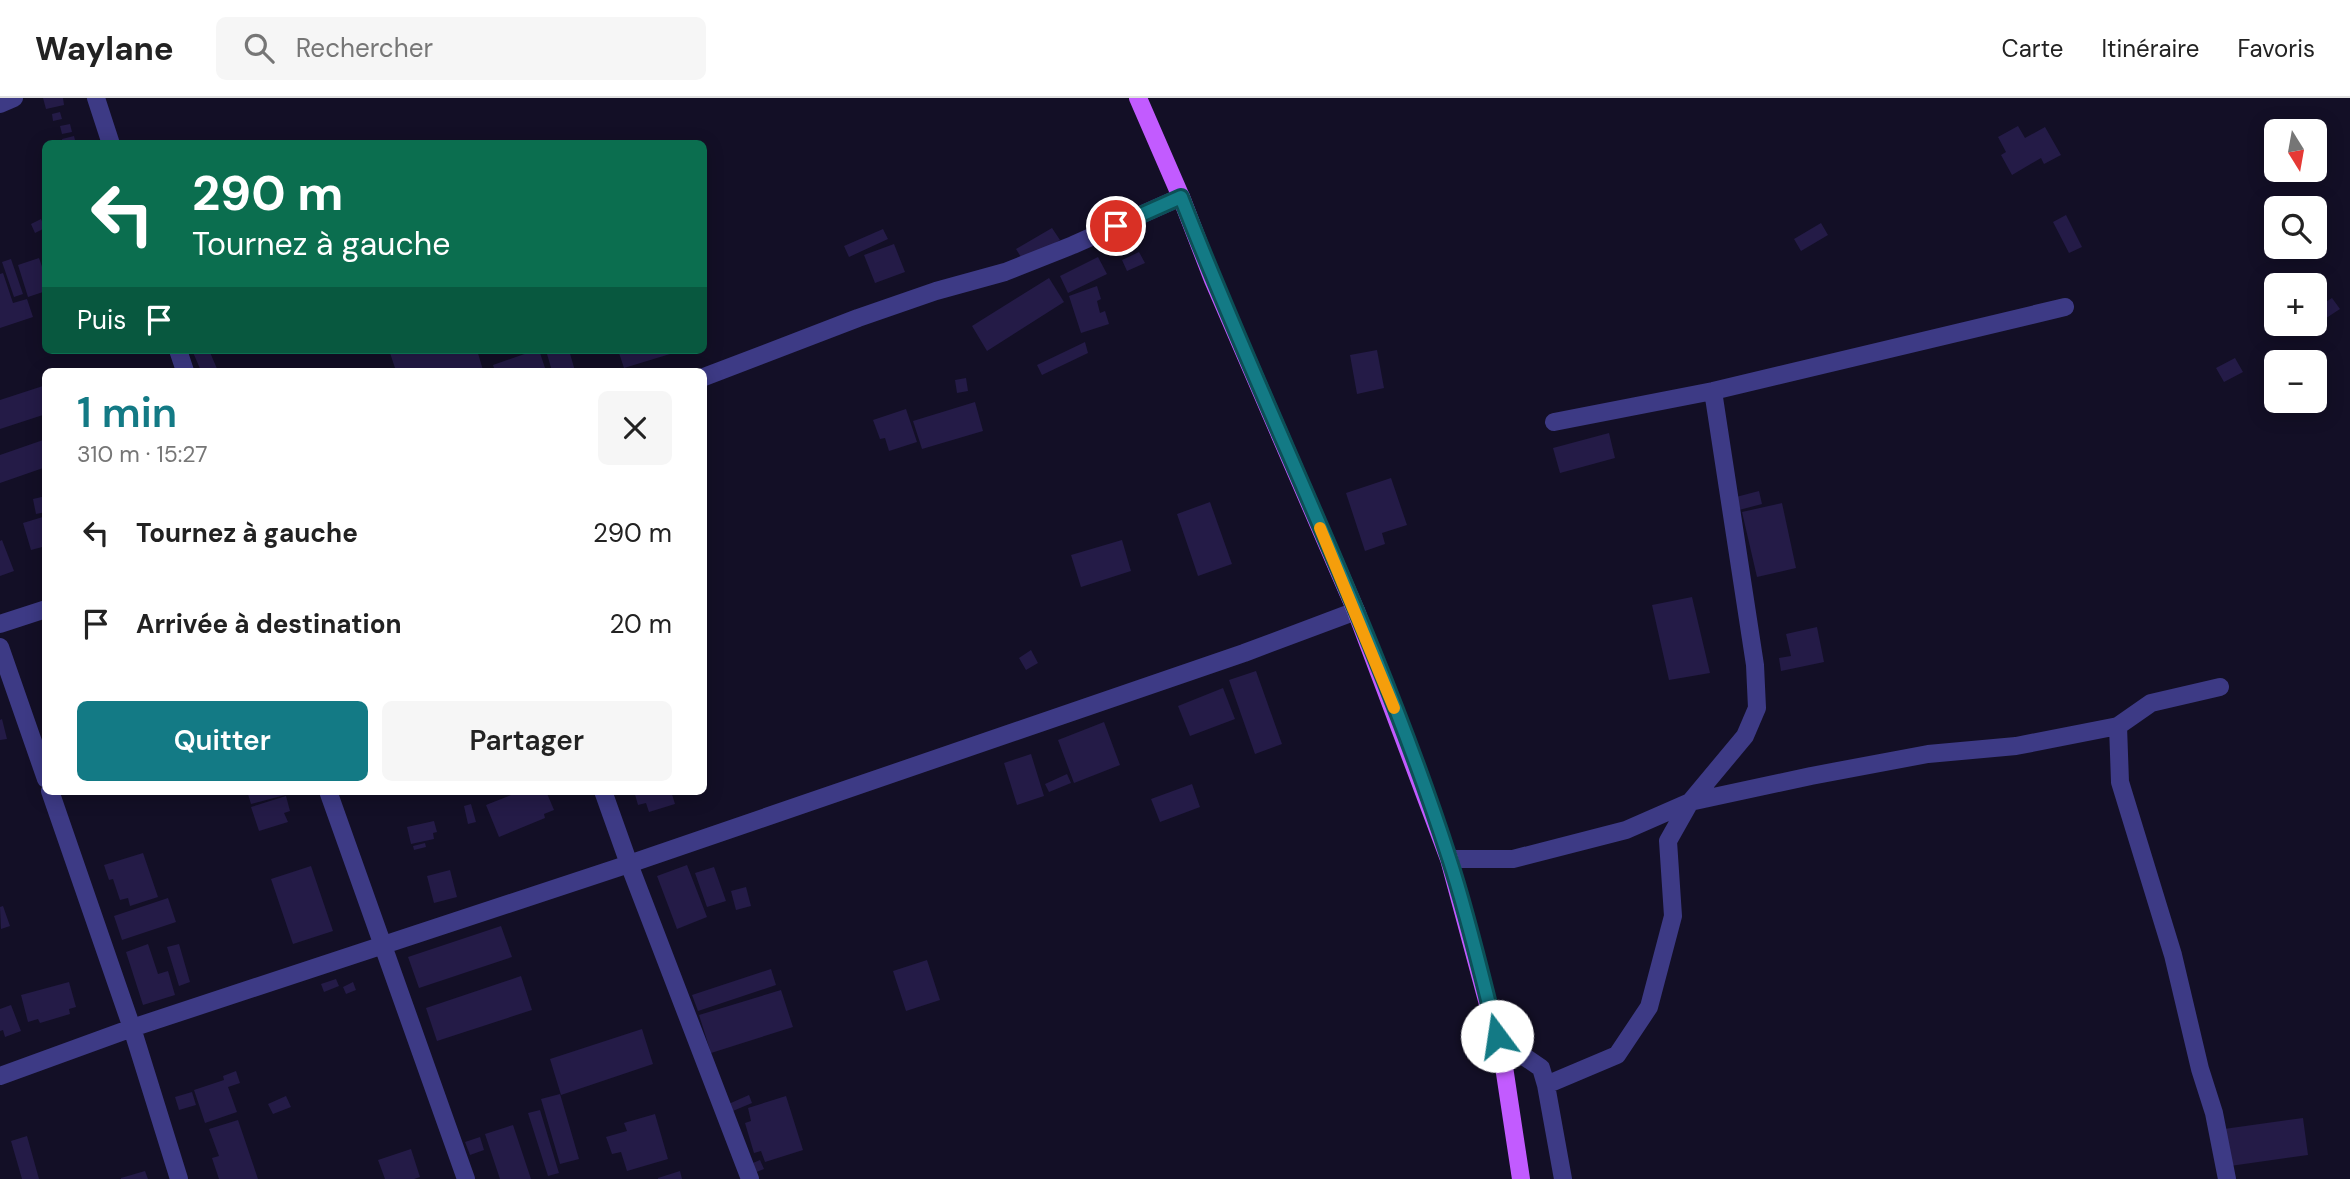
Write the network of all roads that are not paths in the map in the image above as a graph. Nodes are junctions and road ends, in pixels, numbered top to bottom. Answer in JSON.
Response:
{"nodes":[{"id":1,"x":14,"y":98,"type":"edge"},
{"id":2,"x":96,"y":98,"type":"edge"},
{"id":3,"x":1138,"y":98,"type":"edge"},
{"id":4,"x":0,"y":104,"type":"edge"},
{"id":5,"x":110,"y":140,"type":"edge"},
{"id":6,"x":1181,"y":197,"type":"junction"},
{"id":7,"x":2065,"y":307,"type":"dead end"},
{"id":8,"x":707,"y":376,"type":"edge"},
{"id":9,"x":1713,"y":391,"type":"junction"},
{"id":10,"x":1554,"y":422,"type":"dead end"},
{"id":11,"x":42,"y":610,"type":"edge"},
{"id":12,"x":1356,"y":611,"type":"junction"},
{"id":13,"x":0,"y":624,"type":"edge"},
{"id":14,"x":0,"y":647,"type":"edge"},
{"id":15,"x":2220,"y":687,"type":"dead end"},
{"id":16,"x":2118,"y":726,"type":"junction"},
{"id":17,"x":42,"y":768,"type":"edge"},
{"id":18,"x":51,"y":795,"type":"edge"},
{"id":19,"x":329,"y":795,"type":"edge"},
{"id":20,"x":604,"y":795,"type":"edge"},
{"id":21,"x":1690,"y":802,"type":"junction"},
{"id":22,"x":1449,"y":859,"type":"junction"},
{"id":23,"x":629,"y":864,"type":"junction"},
{"id":24,"x":383,"y":947,"type":"junction"},
{"id":25,"x":132,"y":1028,"type":"junction"},
{"id":26,"x":1503,"y":1060,"type":"junction"},
{"id":27,"x":0,"y":1076,"type":"edge"},
{"id":28,"x":1546,"y":1085,"type":"junction"},
{"id":29,"x":179,"y":1179,"type":"edge"},
{"id":30,"x":466,"y":1179,"type":"edge"},
{"id":31,"x":750,"y":1179,"type":"edge"},
{"id":32,"x":1521,"y":1179,"type":"edge"},
{"id":33,"x":1563,"y":1179,"type":"edge"},
{"id":34,"x":2227,"y":1179,"type":"edge"}],
"edges":[{"from":1,"to":4,"type":"street"},
{"from":2,"to":5,"type":"street"},
{"from":3,"to":6,"type":"main road"},
{"from":6,"to":8,"type":"street"},
{"from":6,"to":12,"type":"main road"},
{"from":7,"to":9,"type":"street"},
{"from":9,"to":10,"type":"street"},
{"from":9,"to":21,"type":"street"},
{"from":11,"to":13,"type":"street"},
{"from":12,"to":22,"type":"main road"},
{"from":12,"to":23,"type":"street"},
{"from":14,"to":17,"type":"street"},
{"from":15,"to":16,"type":"street"},
{"from":16,"to":21,"type":"street"},
{"from":16,"to":34,"type":"street"},
{"from":18,"to":25,"type":"street"},
{"from":19,"to":24,"type":"street"},
{"from":20,"to":23,"type":"street"},
{"from":21,"to":22,"type":"street"},
{"from":21,"to":28,"type":"street"},
{"from":22,"to":26,"type":"main road"},
{"from":23,"to":24,"type":"street"},
{"from":23,"to":31,"type":"street"},
{"from":24,"to":25,"type":"street"},
{"from":24,"to":30,"type":"street"},
{"from":25,"to":27,"type":"street"},
{"from":25,"to":29,"type":"street"},
{"from":26,"to":28,"type":"street"},
{"from":26,"to":32,"type":"main road"},
{"from":28,"to":33,"type":"street"}]}
